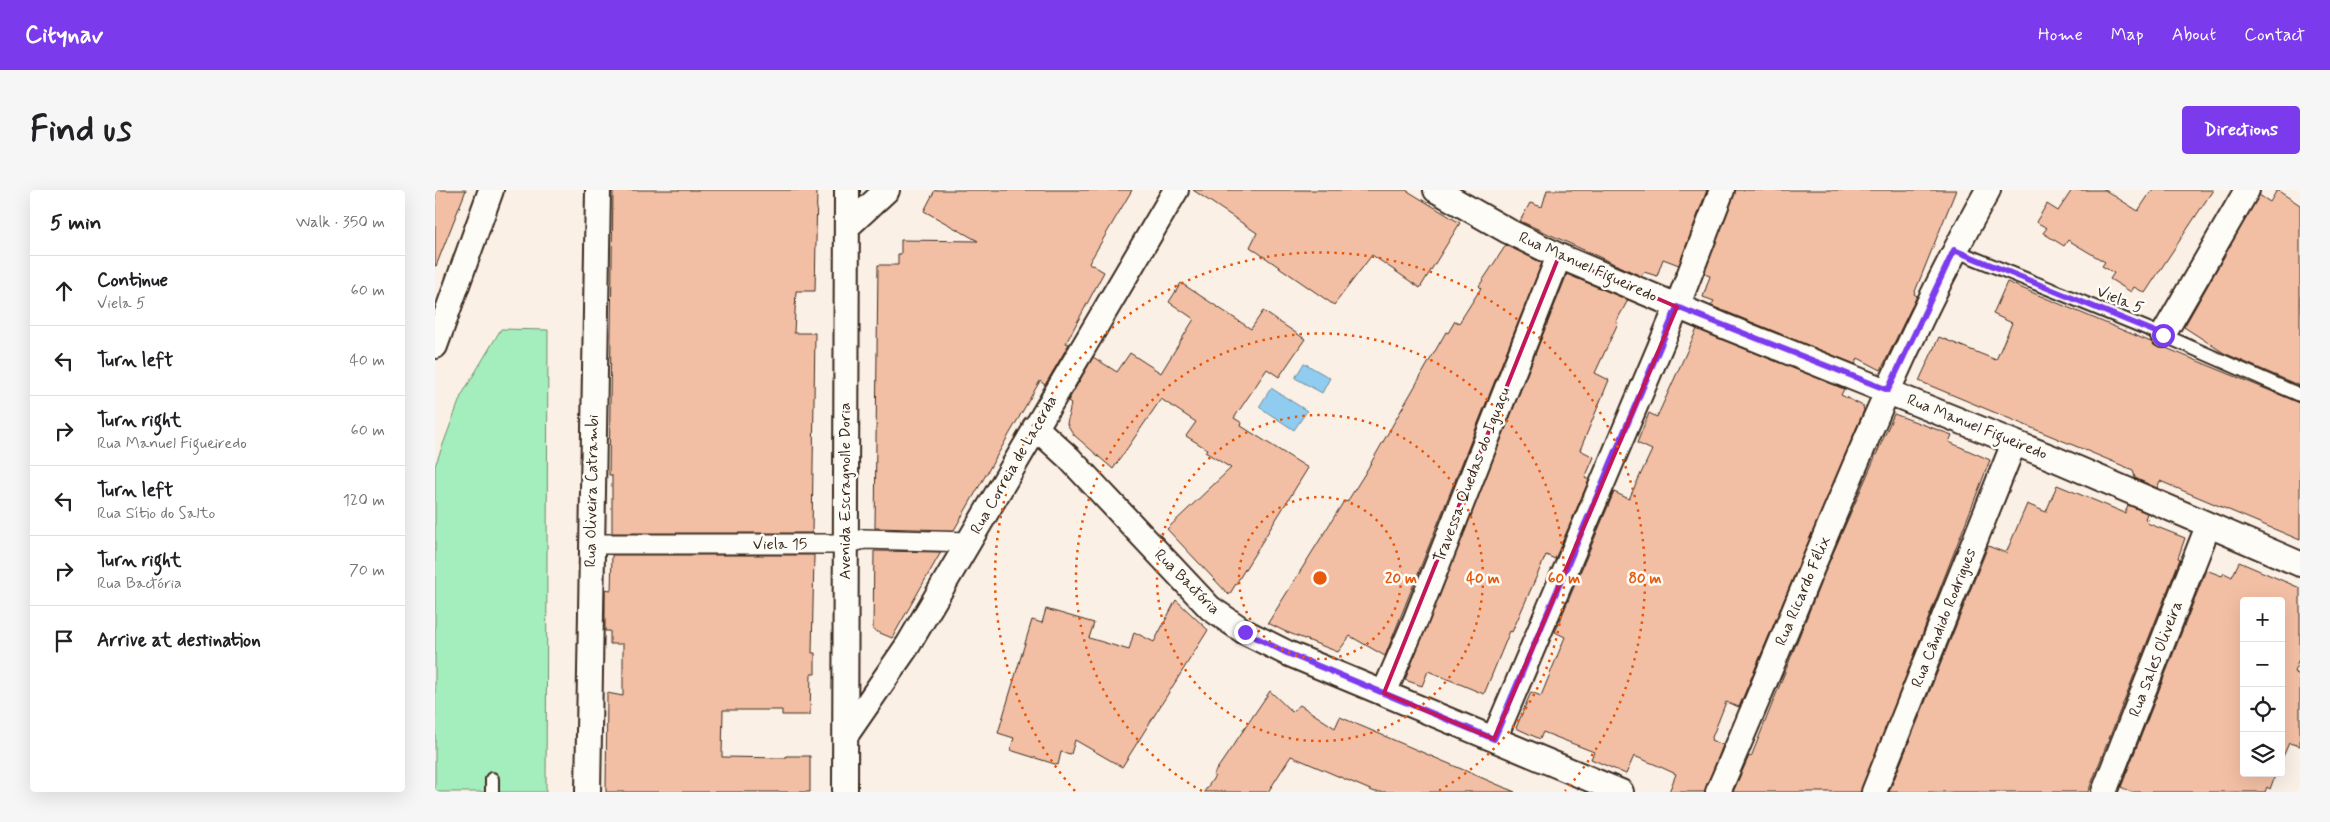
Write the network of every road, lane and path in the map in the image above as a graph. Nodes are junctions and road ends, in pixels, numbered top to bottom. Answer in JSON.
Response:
{"nodes":[{"id":1,"x":491,"y":190,"type":"edge"},
{"id":2,"x":598,"y":190,"type":"edge"},
{"id":3,"x":847,"y":190,"type":"edge"},
{"id":4,"x":887,"y":190,"type":"edge"},
{"id":5,"x":1176,"y":190,"type":"edge"},
{"id":6,"x":1436,"y":190,"type":"edge"},
{"id":7,"x":1722,"y":190,"type":"edge"},
{"id":8,"x":1988,"y":190,"type":"edge"},
{"id":9,"x":2247,"y":190,"type":"edge"},
{"id":10,"x":847,"y":227,"type":"junction"},
{"id":11,"x":1954,"y":250,"type":"junction"},
{"id":12,"x":1559,"y":256,"type":"junction"},
{"id":13,"x":1677,"y":307,"type":"junction"},
{"id":14,"x":2163,"y":335,"type":"junction"},
{"id":15,"x":435,"y":346,"type":"edge"},
{"id":16,"x":1888,"y":390,"type":"junction"},
{"id":17,"x":2300,"y":394,"type":"edge"},
{"id":18,"x":1035,"y":427,"type":"junction"},
{"id":19,"x":2014,"y":443,"type":"junction"},
{"id":20,"x":2208,"y":526,"type":"junction"},
{"id":21,"x":969,"y":542,"type":"junction"},
{"id":22,"x":591,"y":544,"type":"junction"},
{"id":23,"x":845,"y":544,"type":"junction"},
{"id":24,"x":2300,"y":564,"type":"edge"},
{"id":25,"x":1383,"y":693,"type":"junction"},
{"id":26,"x":846,"y":735,"type":"junction"},
{"id":27,"x":1494,"y":739,"type":"junction"},
{"id":28,"x":492,"y":779,"type":"dead end"},
{"id":29,"x":492,"y":792,"type":"edge"},
{"id":30,"x":588,"y":792,"type":"edge"},
{"id":31,"x":845,"y":792,"type":"edge"},
{"id":32,"x":1621,"y":792,"type":"edge"},
{"id":33,"x":1718,"y":792,"type":"edge"},
{"id":34,"x":1874,"y":792,"type":"edge"},
{"id":35,"x":2103,"y":792,"type":"edge"}],
"edges":[{"from":1,"to":15,"type":"street"},
{"from":2,"to":22,"type":"street","name":"Rua Oliveira Catrambi"},
{"from":3,"to":10,"type":"street","name":"Avenida Escragnolle Doria"},
{"from":4,"to":10,"type":"street"},
{"from":5,"to":18,"type":"street","name":"Rua Correia de Lacerda"},
{"from":6,"to":12,"type":"street","name":"Rua Manuel Figueiredo"},
{"from":7,"to":13,"type":"street"},
{"from":8,"to":11,"type":"street","name":"Rua Ricardo Félix"},
{"from":9,"to":14,"type":"street"},
{"from":10,"to":23,"type":"street","name":"Avenida Escragnolle Doria"},
{"from":11,"to":14,"type":"lane","name":"Viela 5"},
{"from":11,"to":16,"type":"street","name":"Rua Ricardo Félix"},
{"from":12,"to":13,"type":"street","name":"Rua Manuel Figueiredo"},
{"from":12,"to":25,"type":"street","name":"Travessa Quedas do Iguaçu"},
{"from":13,"to":16,"type":"street","name":"Rua Manuel Figueiredo"},
{"from":13,"to":27,"type":"street"},
{"from":14,"to":17,"type":"lane","name":"Viela 5"},
{"from":16,"to":19,"type":"street","name":"Rua Manuel Figueiredo"},
{"from":16,"to":33,"type":"street","name":"Rua Ricardo Félix"},
{"from":18,"to":21,"type":"street","name":"Rua Correia de Lacerda"},
{"from":18,"to":25,"type":"street","name":"Rua Bactória"},
{"from":19,"to":20,"type":"street","name":"Rua Manuel Figueiredo"},
{"from":19,"to":34,"type":"street","name":"Rua Cândido Rodrigues"},
{"from":20,"to":24,"type":"street","name":"Rua Manuel Figueiredo"},
{"from":20,"to":35,"type":"street","name":"Rua Sales Oliveira"},
{"from":21,"to":23,"type":"street","name":"Viela 15"},
{"from":21,"to":26,"type":"street","name":"Rua Correia de Lacerda"},
{"from":22,"to":23,"type":"street","name":"Viela 15"},
{"from":22,"to":30,"type":"street","name":"Rua Oliveira Catrambi"},
{"from":23,"to":26,"type":"street","name":"Avenida Escragnolle Doria"},
{"from":25,"to":27,"type":"street","name":"Rua Bactória"},
{"from":26,"to":31,"type":"street","name":"Avenida Escragnolle Doria"},
{"from":27,"to":32,"type":"street","name":"Rua Bactória"},
{"from":28,"to":29,"type":"lane"}]}
